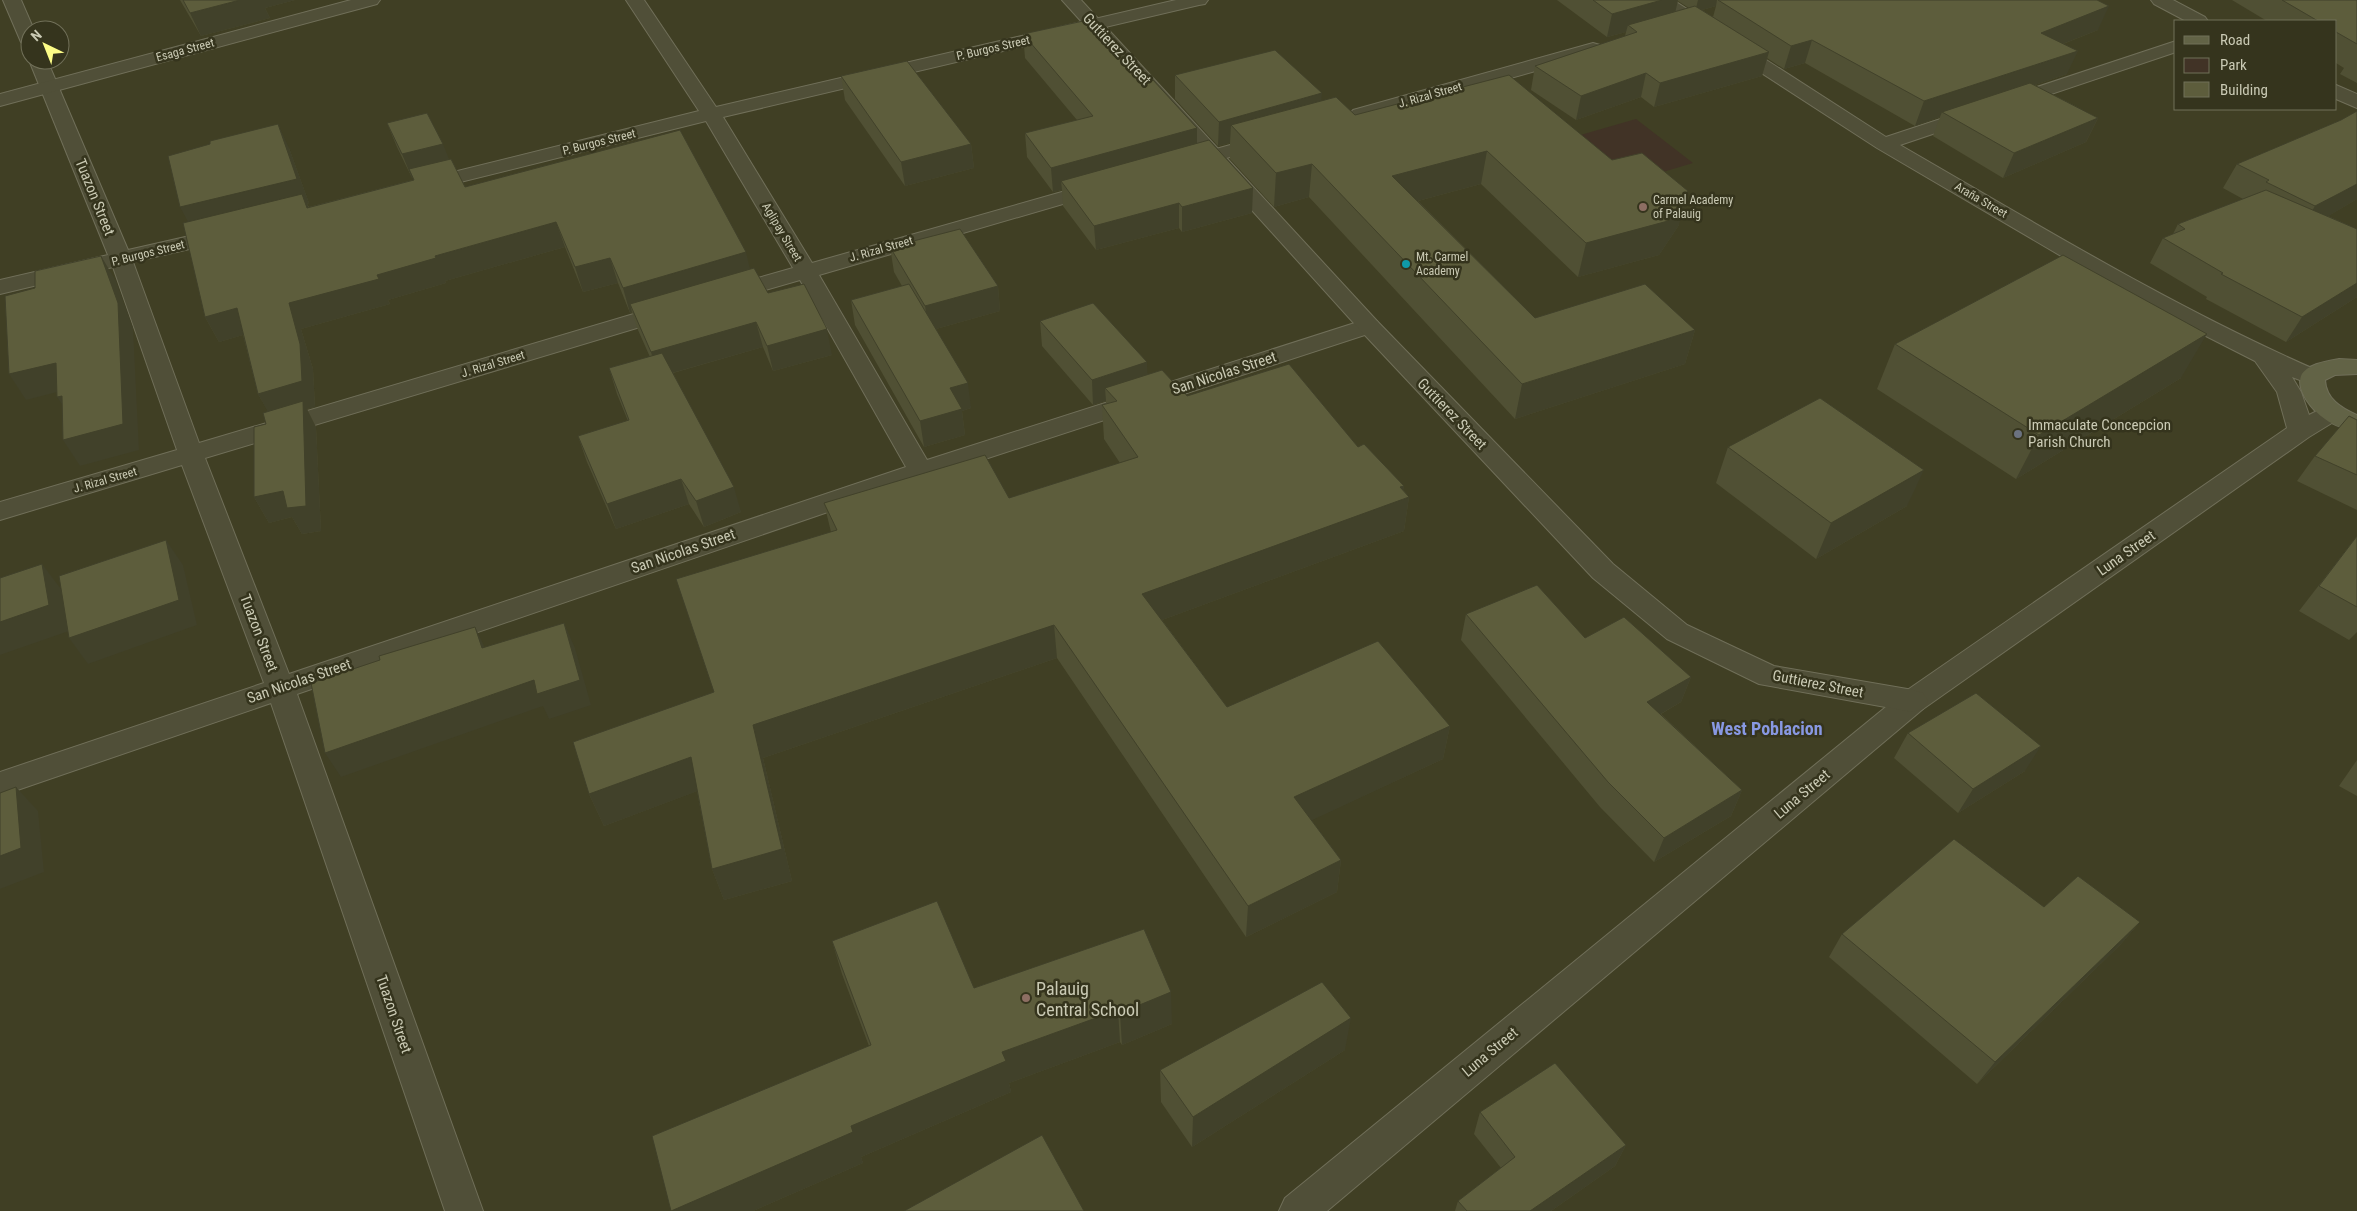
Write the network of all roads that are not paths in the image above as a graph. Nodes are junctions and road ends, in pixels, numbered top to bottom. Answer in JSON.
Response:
{"nodes":[{"id":1,"x":12,"y":0,"type":"edge"},
{"id":2,"x":371,"y":0,"type":"edge"},
{"id":3,"x":634,"y":0,"type":"edge"},
{"id":4,"x":1071,"y":0,"type":"edge"},
{"id":5,"x":1199,"y":0,"type":"edge"},
{"id":6,"x":1661,"y":0,"type":"edge"},
{"id":7,"x":2160,"y":0,"type":"edge"},
{"id":8,"x":1720,"y":13,"type":"edge"},
{"id":9,"x":21,"y":20,"type":"edge"},
{"id":10,"x":2198,"y":20,"type":"edge"},
{"id":11,"x":1692,"y":21,"type":"junction"},
{"id":12,"x":1094,"y":25,"type":"junction"},
{"id":13,"x":1664,"y":29,"type":"edge"},
{"id":14,"x":1616,"y":42,"type":"edge"},
{"id":15,"x":2174,"y":47,"type":"edge"},
{"id":16,"x":42,"y":70,"type":"edge"},
{"id":17,"x":50,"y":87,"type":"junction"},
{"id":18,"x":2337,"y":92,"type":"edge"},
{"id":19,"x":0,"y":100,"type":"edge"},
{"id":20,"x":2357,"y":102,"type":"edge"},
{"id":21,"x":711,"y":114,"type":"junction"},
{"id":22,"x":1340,"y":120,"type":"edge"},
{"id":23,"x":1282,"y":136,"type":"edge"},
{"id":24,"x":1884,"y":144,"type":"junction"},
{"id":25,"x":1215,"y":155,"type":"junction"},
{"id":26,"x":1167,"y":169,"type":"edge"},
{"id":27,"x":1120,"y":182,"type":"edge"},
{"id":28,"x":402,"y":190,"type":"edge"},
{"id":29,"x":246,"y":228,"type":"edge"},
{"id":30,"x":121,"y":259,"type":"junction"},
{"id":31,"x":805,"y":270,"type":"junction"},
{"id":32,"x":0,"y":287,"type":"edge"},
{"id":33,"x":1369,"y":326,"type":"junction"},
{"id":34,"x":2357,"y":346,"type":"edge"},
{"id":35,"x":2262,"y":355,"type":"junction"},
{"id":36,"x":2346,"y":367,"type":"edge"},
{"id":37,"x":2313,"y":377,"type":"junction"},
{"id":38,"x":2344,"y":418,"type":"edge"},
{"id":39,"x":2300,"y":431,"type":"junction"},
{"id":40,"x":191,"y":455,"type":"junction"},
{"id":41,"x":921,"y":471,"type":"junction"},
{"id":42,"x":0,"y":511,"type":"edge"},
{"id":43,"x":280,"y":688,"type":"junction"},
{"id":44,"x":1914,"y":701,"type":"junction"},
{"id":45,"x":0,"y":784,"type":"edge"},
{"id":46,"x":464,"y":1211,"type":"edge"},
{"id":47,"x":1298,"y":1211,"type":"edge"}],
"edges":[{"from":1,"to":9,"type":"street"},
{"from":2,"to":17,"type":"street","name":"Esaga Street"},
{"from":3,"to":21,"type":"street","name":"Aglipay Street"},
{"from":4,"to":12,"type":"street","name":"Guttierez Street"},
{"from":5,"to":12,"type":"street","name":"P. Burgos Street"},
{"from":6,"to":11,"type":"street","name":"Araña Street"},
{"from":7,"to":10,"type":"street"},
{"from":8,"to":11,"type":"street"},
{"from":11,"to":13,"type":"street"},
{"from":11,"to":24,"type":"street","name":"Araña Street"},
{"from":12,"to":21,"type":"street","name":"P. Burgos Street"},
{"from":12,"to":25,"type":"street","name":"Guttierez Street"},
{"from":14,"to":22,"type":"street","name":"J. Rizal Street"},
{"from":15,"to":24,"type":"street"},
{"from":16,"to":17,"type":"street","name":"Tuazon Street"},
{"from":17,"to":19,"type":"street","name":"Esaga Street"},
{"from":17,"to":30,"type":"street","name":"Tuazon Street"},
{"from":18,"to":20,"type":"street"},
{"from":21,"to":28,"type":"street","name":"P. Burgos Street"},
{"from":21,"to":31,"type":"street","name":"Aglipay Street"},
{"from":23,"to":25,"type":"street"},
{"from":24,"to":35,"type":"street","name":"Araña Street"},
{"from":25,"to":26,"type":"street"},
{"from":25,"to":33,"type":"street","name":"Guttierez Street"},
{"from":27,"to":31,"type":"street","name":"J. Rizal Street"},
{"from":29,"to":30,"type":"street","name":"P. Burgos Street"},
{"from":30,"to":32,"type":"street","name":"P. Burgos Street"},
{"from":30,"to":40,"type":"street","name":"Tuazon Street"},
{"from":31,"to":40,"type":"street","name":"J. Rizal Street"},
{"from":31,"to":41,"type":"street","name":"Aglipay Street"},
{"from":33,"to":41,"type":"street","name":"San Nicolas Street"},
{"from":33,"to":44,"type":"street","name":"Guttierez Street"},
{"from":34,"to":36,"type":"main road"},
{"from":35,"to":37,"type":"street","name":"Araña Street"},
{"from":35,"to":39,"type":"street"},
{"from":36,"to":37,"type":"main road"},
{"from":37,"to":38,"type":"main road"},
{"from":38,"to":39,"type":"street","name":"Luna Street"},
{"from":39,"to":44,"type":"street","name":"Luna Street"},
{"from":40,"to":42,"type":"street","name":"J. Rizal Street"},
{"from":40,"to":43,"type":"street","name":"Tuazon Street"},
{"from":41,"to":43,"type":"street","name":"San Nicolas Street"},
{"from":43,"to":45,"type":"street","name":"San Nicolas Street"},
{"from":43,"to":46,"type":"street","name":"Tuazon Street"},
{"from":44,"to":47,"type":"street","name":"Luna Street"}]}
